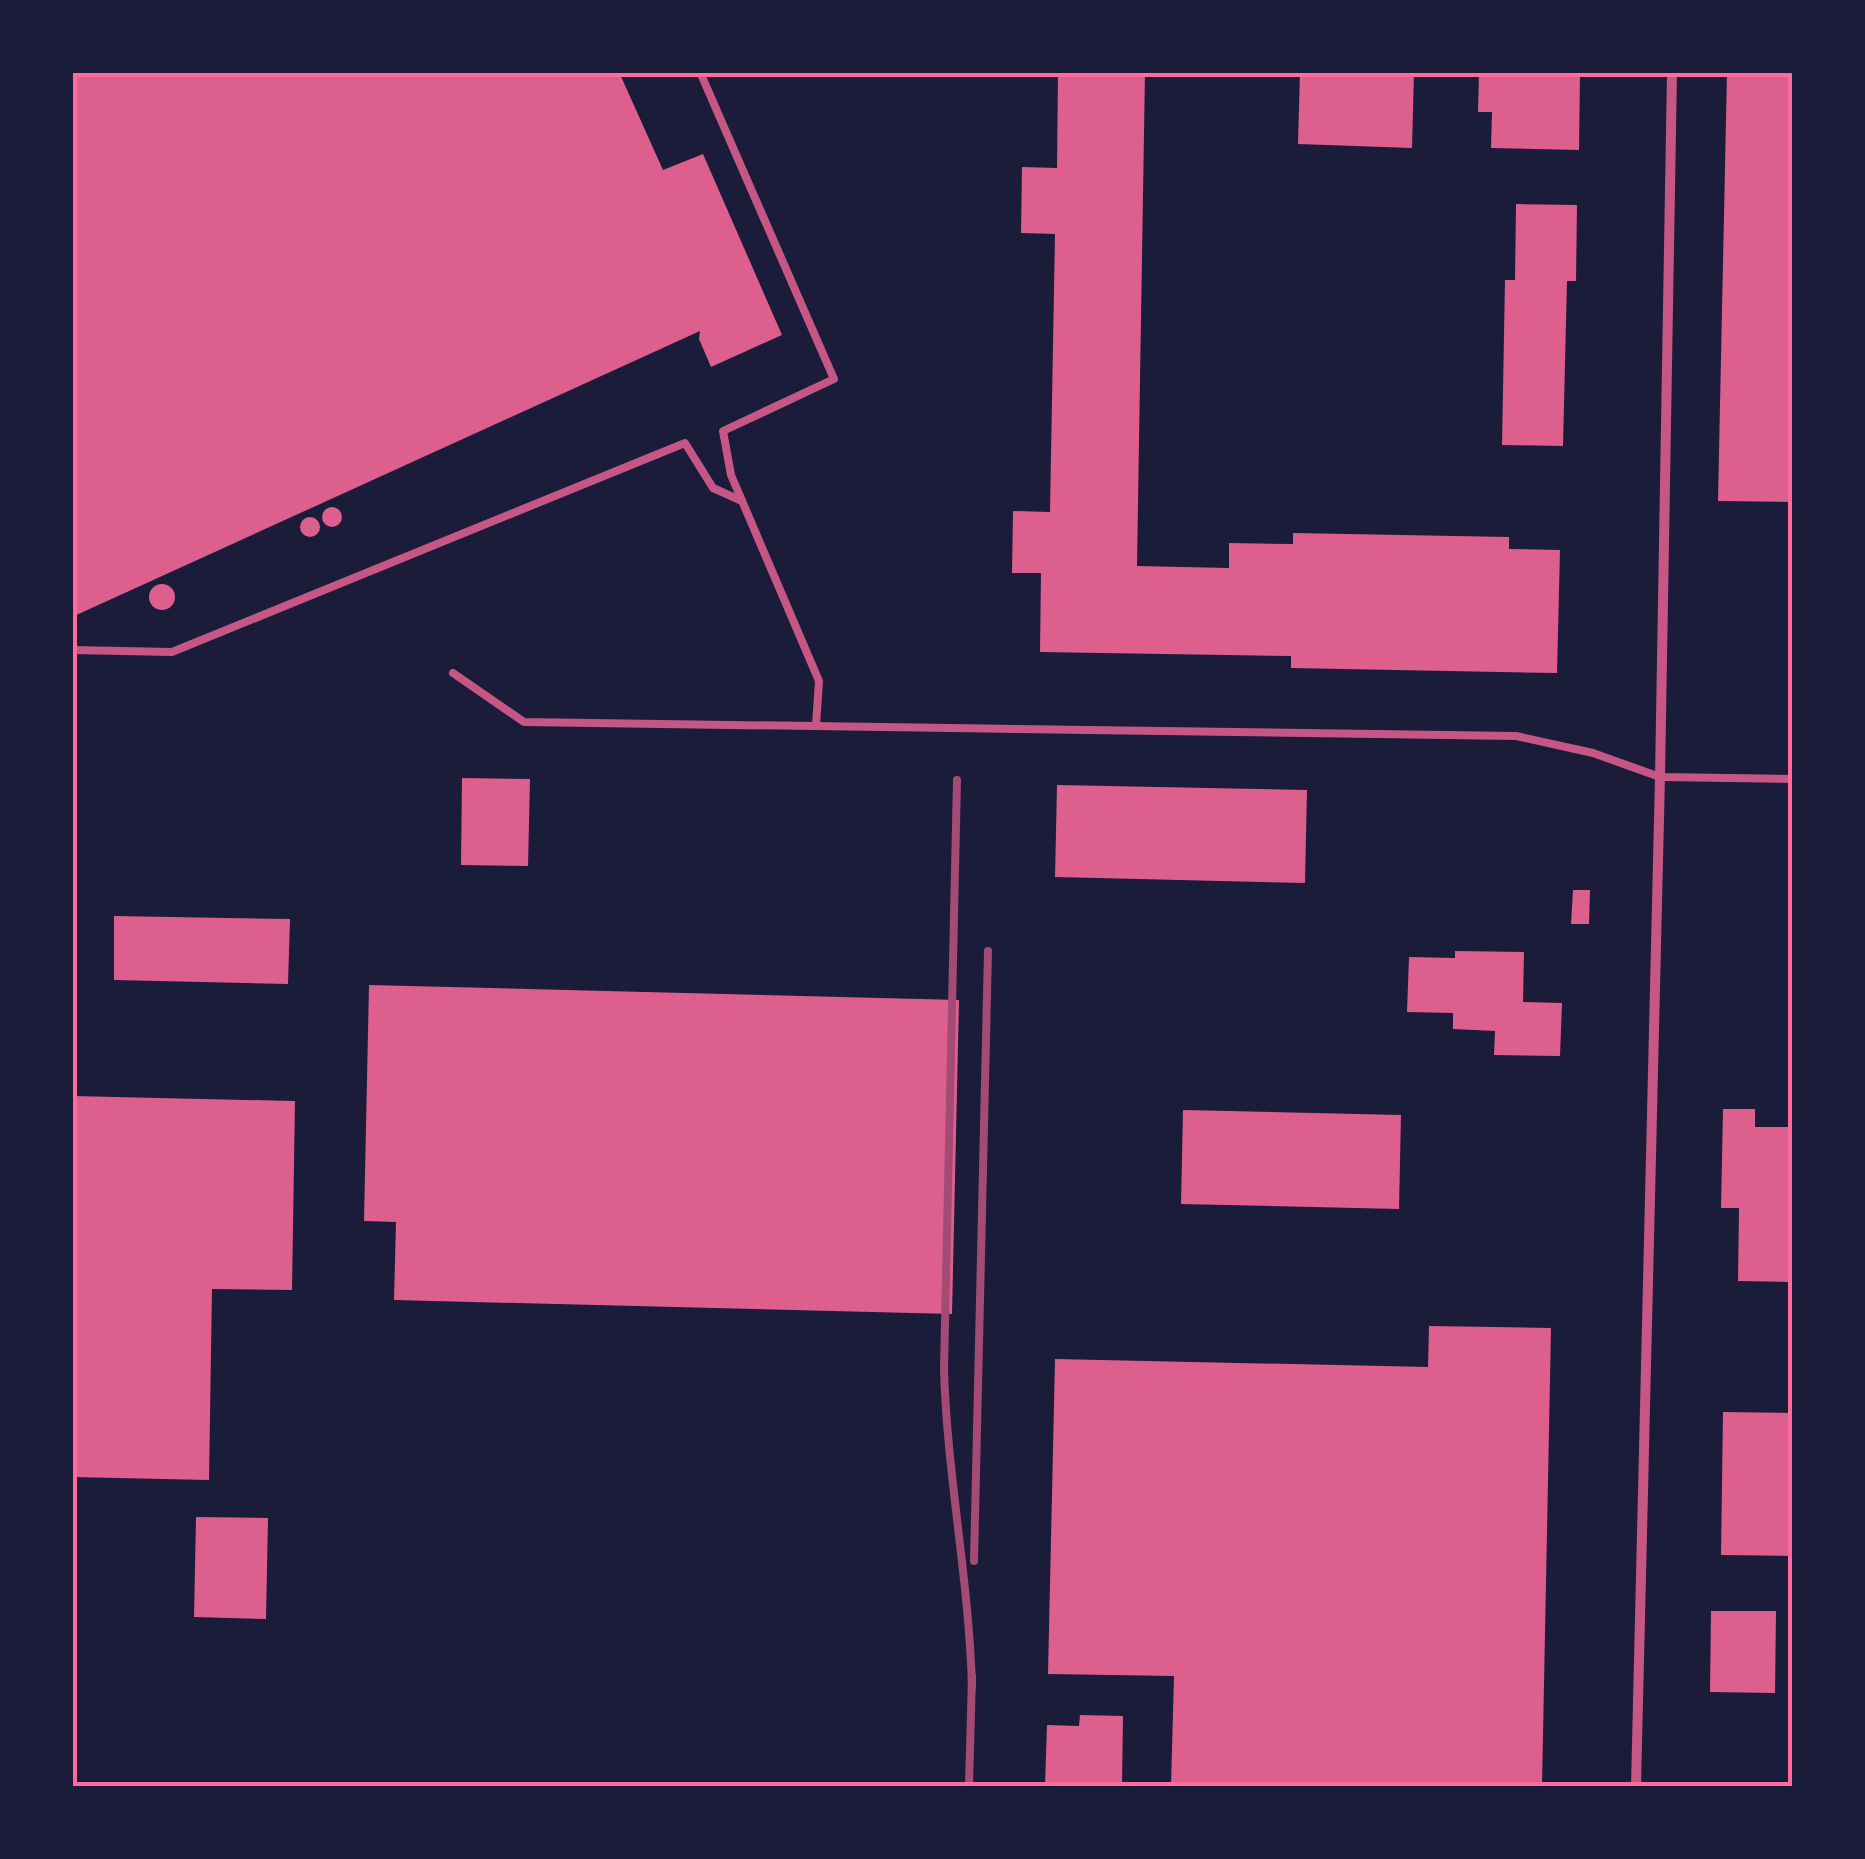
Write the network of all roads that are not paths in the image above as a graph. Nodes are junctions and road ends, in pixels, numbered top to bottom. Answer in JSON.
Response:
{"nodes":[{"id":1,"x":700,"y":72,"type":"edge"},
{"id":2,"x":1672,"y":72,"type":"edge"},
{"id":3,"x":742,"y":500,"type":"junction"},
{"id":4,"x":72,"y":650,"type":"edge"},
{"id":5,"x":453,"y":673,"type":"dead end"},
{"id":6,"x":816,"y":725,"type":"junction"},
{"id":7,"x":1660,"y":777,"type":"junction"},
{"id":8,"x":1792,"y":778,"type":"edge"},
{"id":9,"x":1636,"y":1786,"type":"edge"}],
"edges":[{"from":1,"to":3,"type":"lane"},
{"from":2,"to":7,"type":"street"},
{"from":3,"to":4,"type":"lane"},
{"from":3,"to":6,"type":"lane"},
{"from":5,"to":6,"type":"lane"},
{"from":6,"to":7,"type":"lane"},
{"from":7,"to":8,"type":"lane"},
{"from":7,"to":9,"type":"street"}]}
